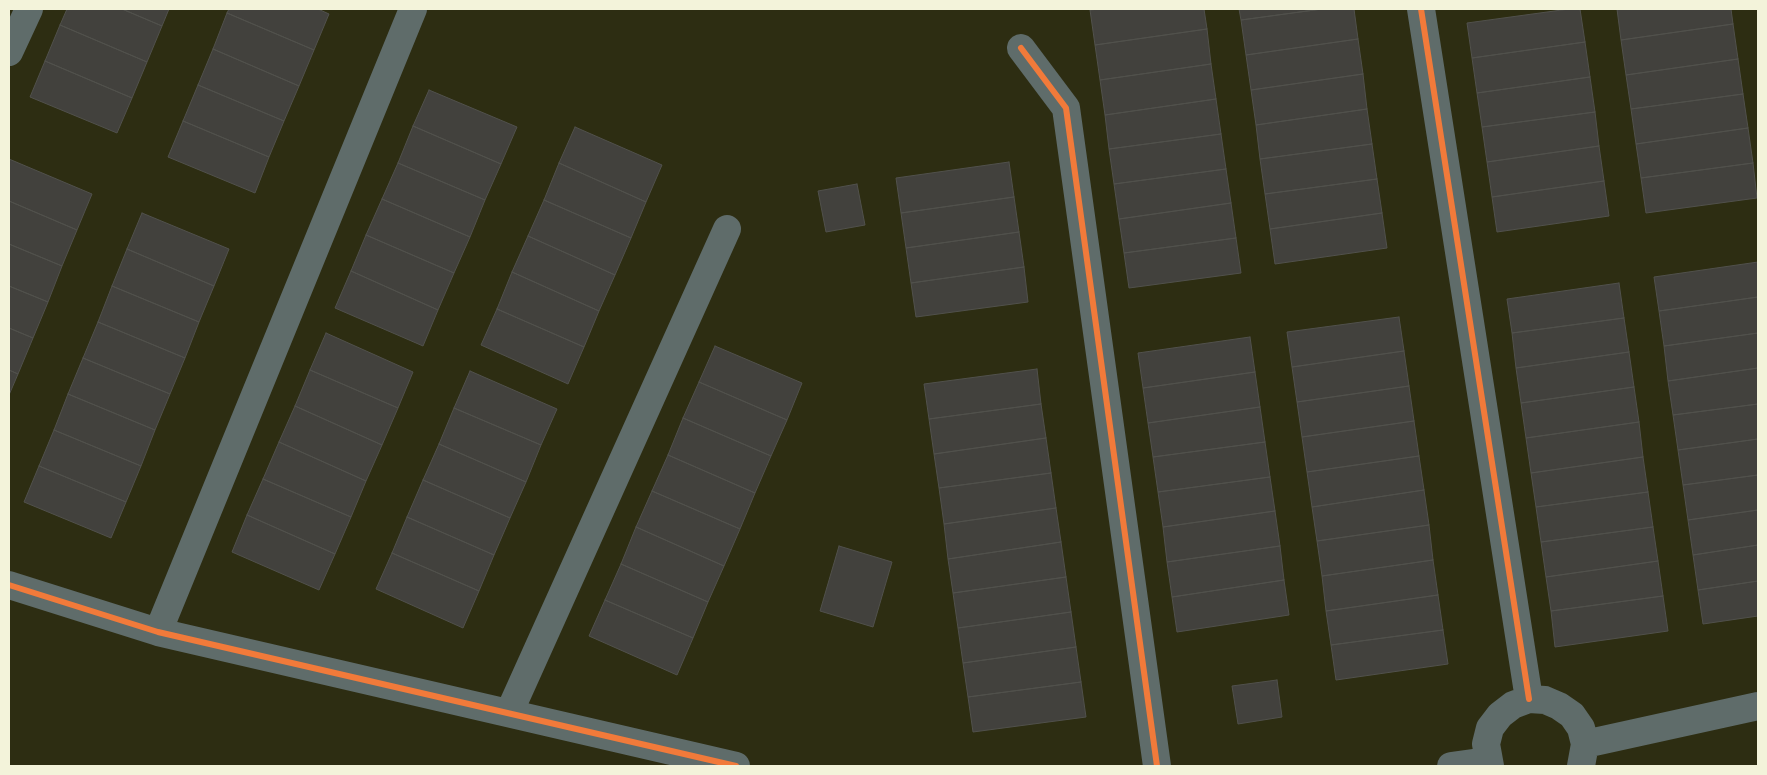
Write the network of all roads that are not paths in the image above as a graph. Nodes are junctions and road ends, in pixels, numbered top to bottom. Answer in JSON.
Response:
{"nodes":[{"id":1,"x":28,"y":9,"type":"edge"},
{"id":2,"x":413,"y":9,"type":"edge"},
{"id":3,"x":1421,"y":9,"type":"edge"},
{"id":4,"x":1021,"y":48,"type":"dead end"},
{"id":5,"x":9,"y":52,"type":"edge"},
{"id":6,"x":727,"y":229,"type":"dead end"},
{"id":7,"x":9,"y":585,"type":"edge"},
{"id":8,"x":158,"y":632,"type":"junction"},
{"id":9,"x":1529,"y":700,"type":"junction"},
{"id":10,"x":1758,"y":706,"type":"edge"},
{"id":11,"x":509,"y":713,"type":"junction"},
{"id":12,"x":1583,"y":755,"type":"edge"},
{"id":13,"x":1488,"y":763,"type":"edge"},
{"id":14,"x":736,"y":766,"type":"edge"},
{"id":15,"x":1157,"y":766,"type":"edge"},
{"id":16,"x":1451,"y":766,"type":"edge"}],
"edges":[{"from":1,"to":5,"type":"street"},
{"from":2,"to":8,"type":"street"},
{"from":3,"to":9,"type":"street"},
{"from":4,"to":15,"type":"street"},
{"from":6,"to":11,"type":"street"},
{"from":7,"to":8,"type":"street"},
{"from":8,"to":11,"type":"street"},
{"from":9,"to":12,"type":"street"},
{"from":9,"to":13,"type":"street"},
{"from":10,"to":12,"type":"street"},
{"from":11,"to":14,"type":"street"},
{"from":13,"to":16,"type":"street"}]}
